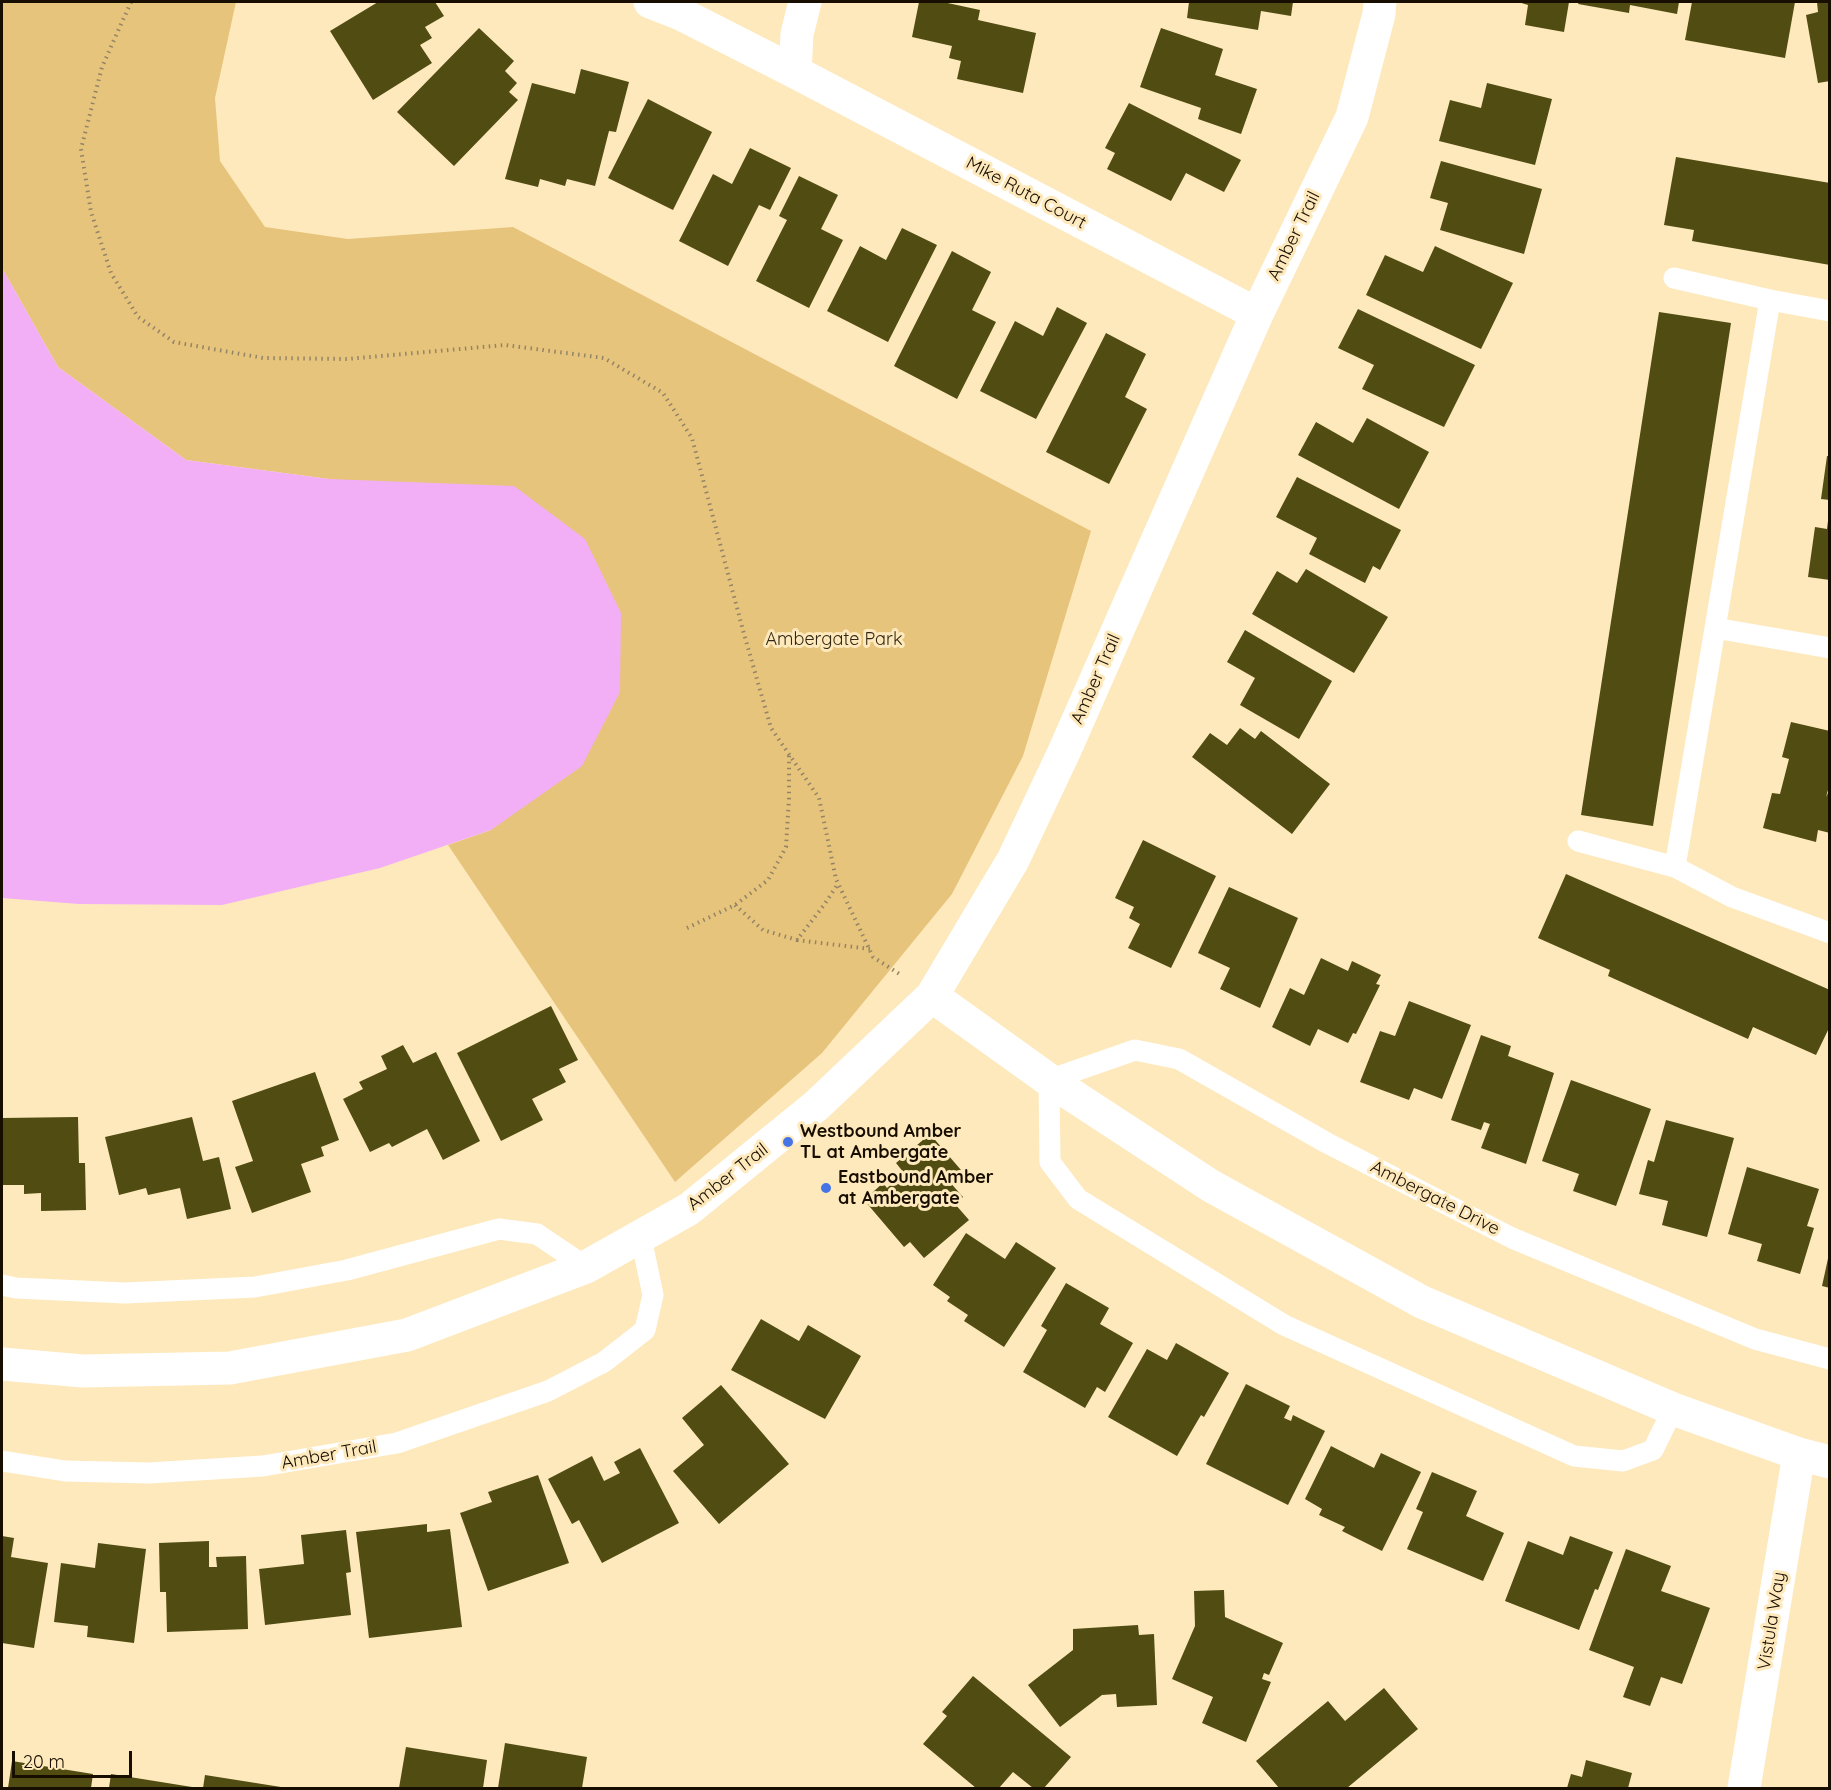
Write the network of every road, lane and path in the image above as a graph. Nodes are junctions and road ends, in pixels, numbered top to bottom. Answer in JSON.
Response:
{"nodes":[{"id":1,"x":131,"y":2,"type":"edge"},
{"id":2,"x":650,"y":2,"type":"edge"},
{"id":3,"x":805,"y":2,"type":"edge"},
{"id":4,"x":1380,"y":2,"type":"edge"},
{"id":5,"x":795,"y":72,"type":"junction"},
{"id":6,"x":1674,"y":278,"type":"dead end"},
{"id":7,"x":1770,"y":300,"type":"junction"},
{"id":8,"x":1830,"y":311,"type":"edge"},
{"id":9,"x":1257,"y":314,"type":"junction"},
{"id":10,"x":1715,"y":628,"type":"junction"},
{"id":11,"x":1830,"y":648,"type":"edge"},
{"id":12,"x":789,"y":752,"type":"junction"},
{"id":13,"x":1578,"y":841,"type":"dead end"},
{"id":14,"x":1675,"y":867,"type":"junction"},
{"id":15,"x":838,"y":883,"type":"junction"},
{"id":16,"x":735,"y":905,"type":"junction"},
{"id":17,"x":687,"y":928,"type":"dead end"},
{"id":18,"x":1830,"y":933,"type":"edge"},
{"id":19,"x":797,"y":940,"type":"junction"},
{"id":20,"x":870,"y":949,"type":"junction"},
{"id":21,"x":932,"y":996,"type":"junction"},
{"id":22,"x":1049,"y":1080,"type":"junction"},
{"id":23,"x":641,"y":1238,"type":"junction"},
{"id":24,"x":586,"y":1267,"type":"junction"},
{"id":25,"x":2,"y":1285,"type":"edge"},
{"id":26,"x":1830,"y":1359,"type":"edge"},
{"id":27,"x":2,"y":1364,"type":"edge"},
{"id":28,"x":1673,"y":1409,"type":"junction"},
{"id":29,"x":1814,"y":1458,"type":"edge"},
{"id":30,"x":2,"y":1461,"type":"edge"},
{"id":31,"x":1744,"y":1788,"type":"edge"}],
"edges":[{"from":1,"to":12,"type":"path"},
{"from":2,"to":5,"type":"street","name":"Mike Ruta Court"},
{"from":3,"to":5,"type":"street"},
{"from":4,"to":9,"type":"street","name":"Amber Trail"},
{"from":5,"to":9,"type":"street","name":"Mike Ruta Court"},
{"from":6,"to":7,"type":"lane"},
{"from":7,"to":8,"type":"lane"},
{"from":7,"to":10,"type":"lane"},
{"from":9,"to":21,"type":"street","name":"Amber Trail"},
{"from":10,"to":11,"type":"lane"},
{"from":10,"to":14,"type":"lane"},
{"from":12,"to":15,"type":"path"},
{"from":12,"to":16,"type":"path"},
{"from":13,"to":14,"type":"lane"},
{"from":14,"to":18,"type":"lane"},
{"from":15,"to":19,"type":"path"},
{"from":15,"to":20,"type":"path"},
{"from":16,"to":17,"type":"path"},
{"from":16,"to":19,"type":"path"},
{"from":19,"to":20,"type":"path"},
{"from":20,"to":21,"type":"path"},
{"from":21,"to":22,"type":"street"},
{"from":21,"to":23,"type":"street","name":"Amber Trail"},
{"from":22,"to":26,"type":"lane","name":"Ambergate Drive"},
{"from":22,"to":28,"type":"street"},
{"from":22,"to":28,"type":"lane"},
{"from":23,"to":24,"type":"street","name":"Amber Trail"},
{"from":23,"to":30,"type":"lane","name":"Amber Trail"},
{"from":24,"to":25,"type":"lane"},
{"from":24,"to":27,"type":"street","name":"Amber Trail"},
{"from":28,"to":29,"type":"street"},
{"from":29,"to":31,"type":"street","name":"Vistula Way"}]}
